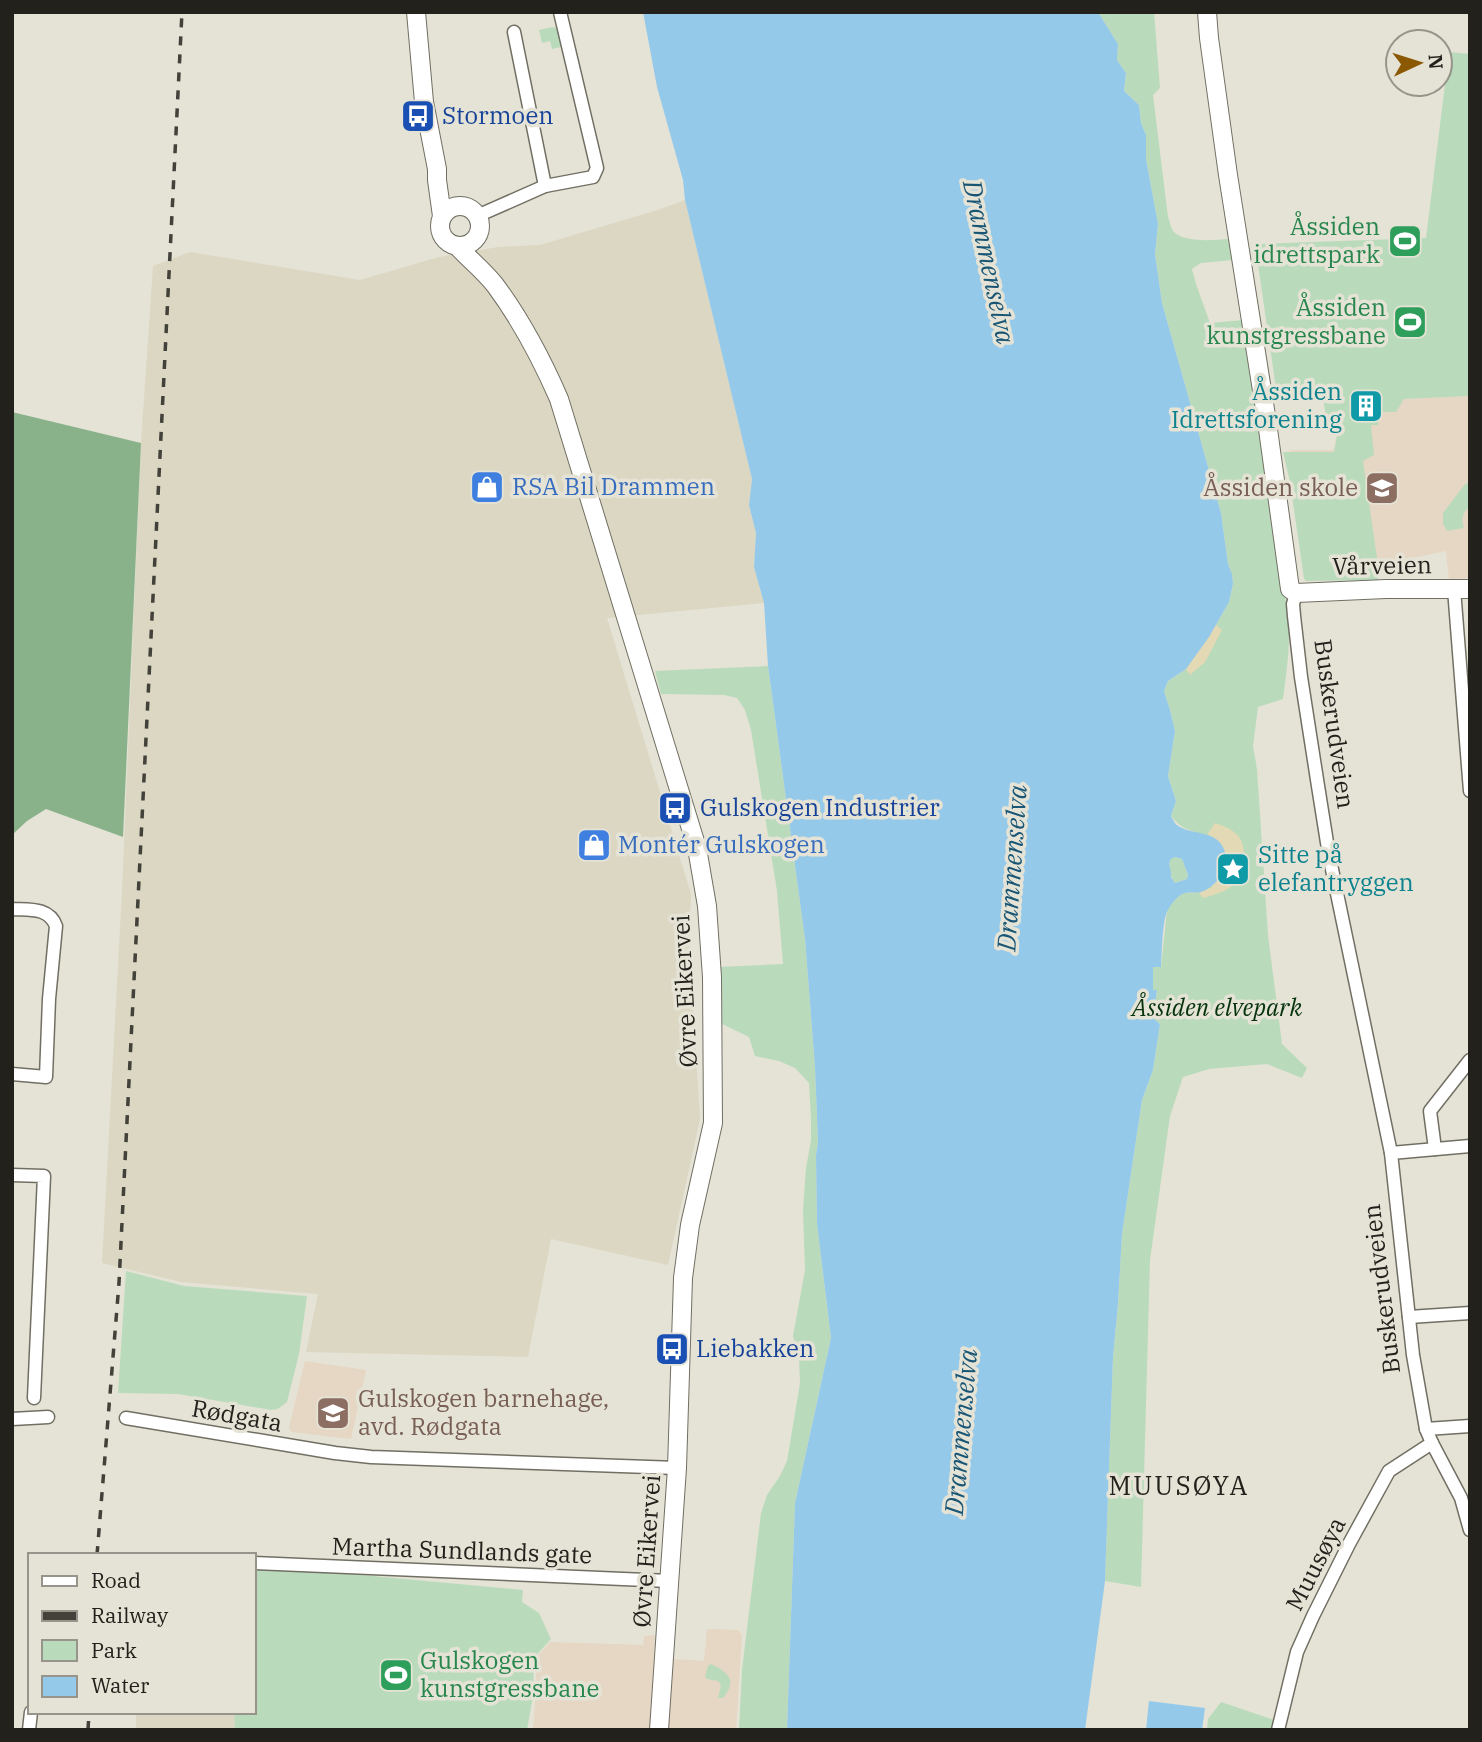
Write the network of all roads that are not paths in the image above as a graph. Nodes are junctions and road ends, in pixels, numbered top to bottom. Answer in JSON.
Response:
{"nodes":[{"id":1,"x":416,"y":12,"type":"edge"},
{"id":2,"x":560,"y":12,"type":"edge"},
{"id":3,"x":1208,"y":12,"type":"edge"},
{"id":4,"x":514,"y":32,"type":"dead end"},
{"id":5,"x":437,"y":169,"type":"junction"},
{"id":6,"x":545,"y":186,"type":"junction"},
{"id":7,"x":461,"y":206,"type":"junction"},
{"id":8,"x":442,"y":216,"type":"junction"},
{"id":9,"x":477,"y":216,"type":"junction"},
{"id":10,"x":478,"y":235,"type":"junction"},
{"id":11,"x":457,"y":246,"type":"junction"},
{"id":12,"x":494,"y":284,"type":"junction"},
{"id":13,"x":1462,"y":589,"type":"edge"},
{"id":14,"x":1296,"y":593,"type":"junction"},
{"id":15,"x":1470,"y":791,"type":"edge"},
{"id":16,"x":12,"y":909,"type":"edge"},
{"id":17,"x":1470,"y":1060,"type":"edge"},
{"id":18,"x":12,"y":1074,"type":"edge"},
{"id":19,"x":1470,"y":1146,"type":"edge"},
{"id":20,"x":1435,"y":1149,"type":"junction"},
{"id":21,"x":1391,"y":1153,"type":"junction"},
{"id":22,"x":12,"y":1175,"type":"edge"},
{"id":23,"x":1470,"y":1313,"type":"edge"},
{"id":24,"x":1409,"y":1317,"type":"junction"},
{"id":25,"x":34,"y":1398,"type":"dead end"},
{"id":26,"x":48,"y":1417,"type":"dead end"},
{"id":27,"x":126,"y":1418,"type":"dead end"},
{"id":28,"x":12,"y":1419,"type":"edge"},
{"id":29,"x":1470,"y":1426,"type":"edge"},
{"id":30,"x":1426,"y":1429,"type":"junction"},
{"id":31,"x":1432,"y":1443,"type":"junction"},
{"id":32,"x":677,"y":1468,"type":"junction"},
{"id":33,"x":1470,"y":1530,"type":"edge"},
{"id":34,"x":256,"y":1563,"type":"edge"},
{"id":35,"x":669,"y":1581,"type":"junction"},
{"id":36,"x":659,"y":1730,"type":"edge"},
{"id":37,"x":1278,"y":1730,"type":"edge"}],
"edges":[{"from":1,"to":5,"type":"main road"},
{"from":2,"to":6,"type":"street"},
{"from":3,"to":14,"type":"main road","name":"Buskerudveien"},
{"from":4,"to":6,"type":"street"},
{"from":5,"to":7,"type":"main road"},
{"from":5,"to":8,"type":"main road"},
{"from":6,"to":9,"type":"street"},
{"from":7,"to":8,"type":"main road"},
{"from":7,"to":9,"type":"main road"},
{"from":8,"to":11,"type":"main road"},
{"from":9,"to":10,"type":"main road"},
{"from":10,"to":11,"type":"main road"},
{"from":10,"to":12,"type":"main road","name":"Øvre Eikervei"},
{"from":11,"to":12,"type":"main road","name":"Øvre Eikervei"},
{"from":12,"to":32,"type":"main road","name":"Øvre Eikervei"},
{"from":13,"to":14,"type":"main road","name":"Vårveien"},
{"from":13,"to":15,"type":"street"},
{"from":14,"to":21,"type":"street","name":"Buskerudveien"},
{"from":16,"to":18,"type":"street"},
{"from":17,"to":20,"type":"street"},
{"from":19,"to":20,"type":"street"},
{"from":20,"to":21,"type":"street"},
{"from":21,"to":24,"type":"street","name":"Buskerudveien"},
{"from":22,"to":25,"type":"street"},
{"from":23,"to":24,"type":"street"},
{"from":24,"to":30,"type":"street","name":"Buskerudveien"},
{"from":26,"to":28,"type":"street"},
{"from":27,"to":32,"type":"street","name":"Rødgata"},
{"from":29,"to":30,"type":"street"},
{"from":30,"to":31,"type":"street","name":"Buskerudveien"},
{"from":31,"to":33,"type":"street","name":"Buskerudveien"},
{"from":31,"to":37,"type":"street","name":"Muusøya"},
{"from":32,"to":35,"type":"main road","name":"Øvre Eikervei"},
{"from":34,"to":35,"type":"street","name":"Martha Sundlands gate"},
{"from":35,"to":36,"type":"main road","name":"Øvre Eikervei"}]}
